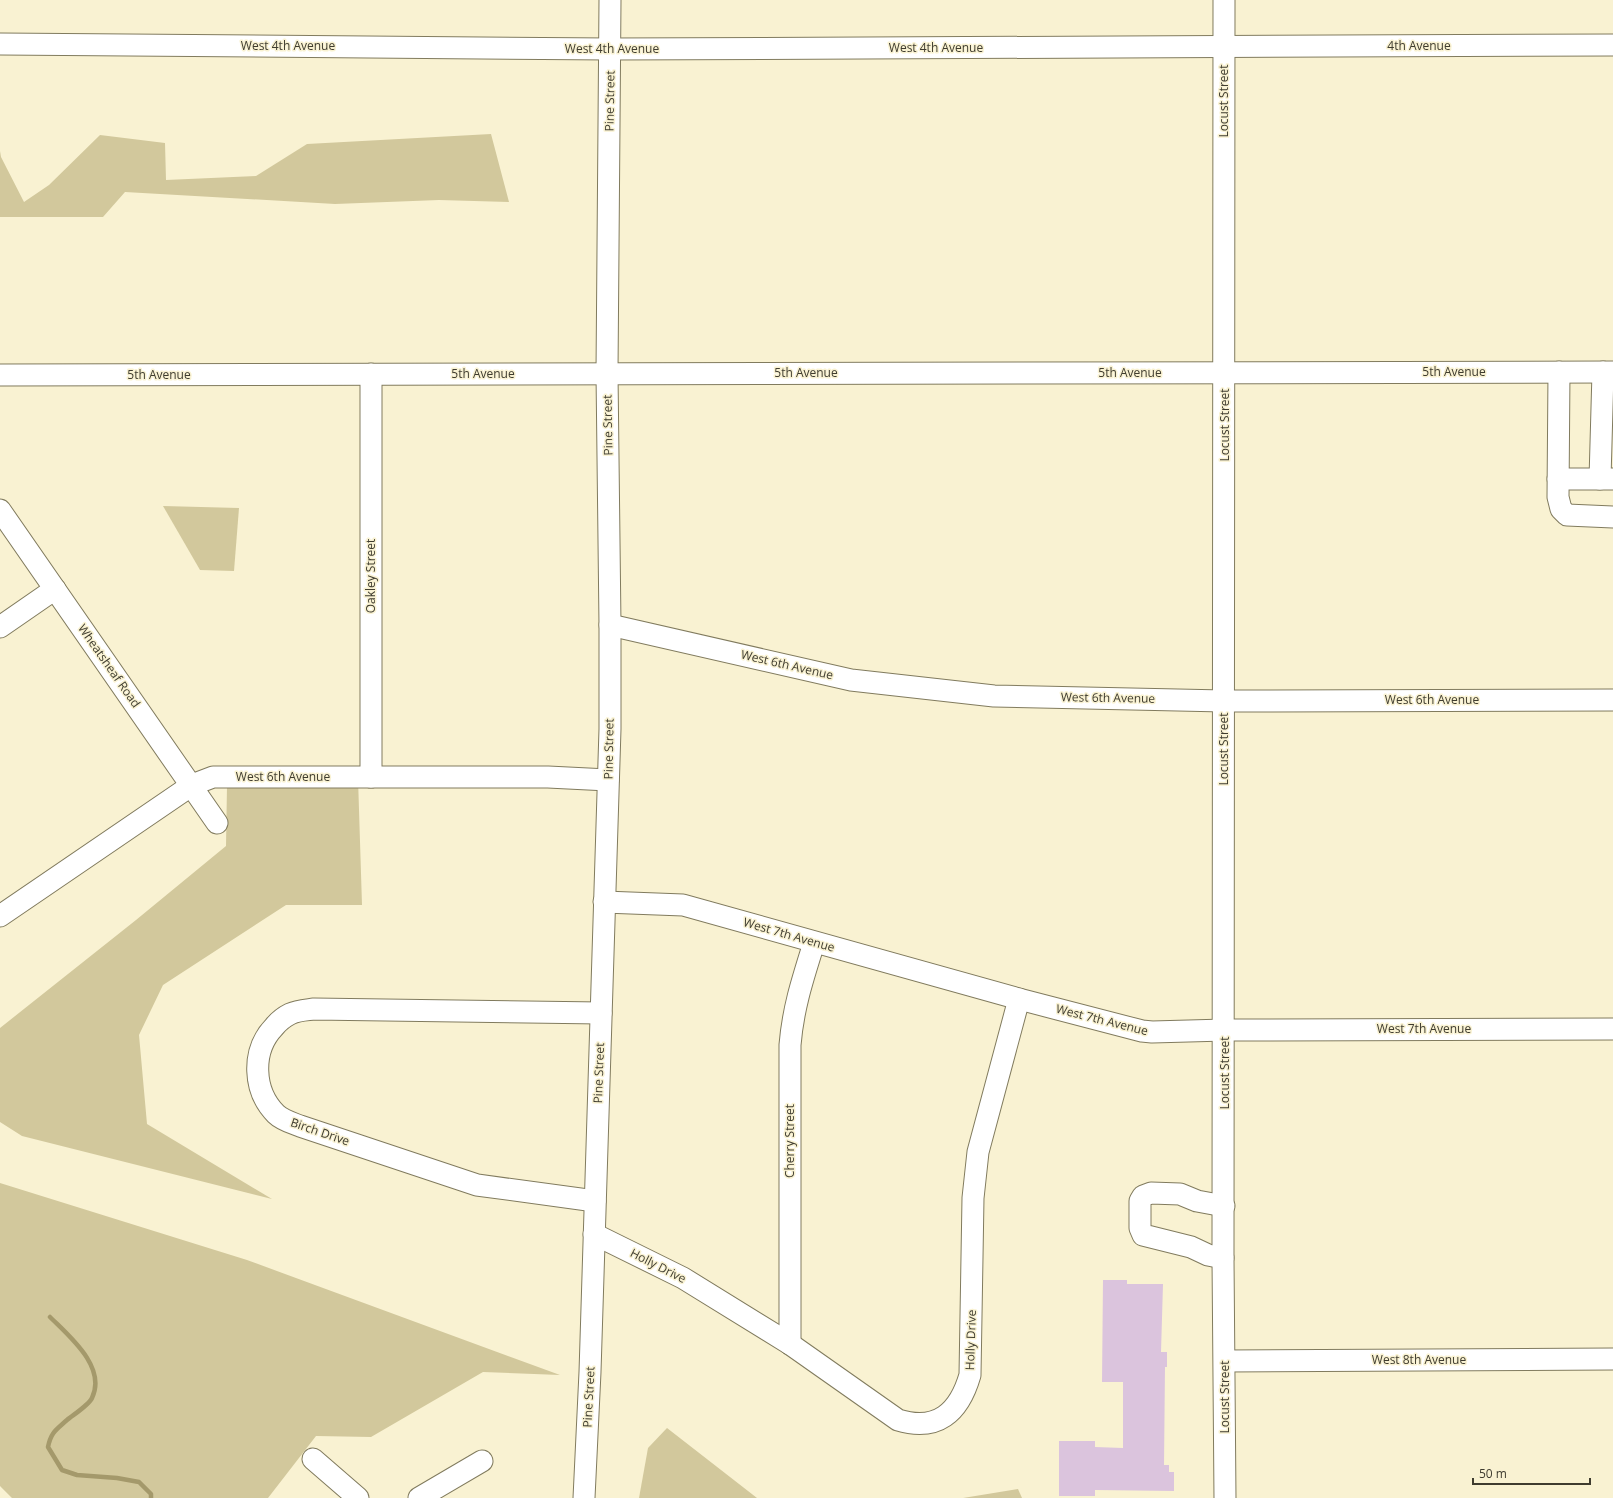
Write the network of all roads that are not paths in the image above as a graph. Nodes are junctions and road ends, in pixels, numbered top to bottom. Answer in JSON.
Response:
{"nodes":[{"id":1,"x":610,"y":0,"type":"edge"},
{"id":2,"x":1224,"y":0,"type":"edge"},
{"id":3,"x":0,"y":44,"type":"edge"},
{"id":4,"x":1224,"y":46,"type":"junction"},
{"id":5,"x":1613,"y":46,"type":"edge"},
{"id":6,"x":610,"y":49,"type":"junction"},
{"id":7,"x":1559,"y":372,"type":"junction"},
{"id":8,"x":1608,"y":372,"type":"edge"},
{"id":9,"x":607,"y":373,"type":"junction"},
{"id":10,"x":1225,"y":373,"type":"junction"},
{"id":11,"x":371,"y":374,"type":"junction"},
{"id":12,"x":0,"y":375,"type":"edge"},
{"id":13,"x":1558,"y":479,"type":"junction"},
{"id":14,"x":1606,"y":479,"type":"edge"},
{"id":15,"x":0,"y":510,"type":"edge"},
{"id":16,"x":1613,"y":516,"type":"edge"},
{"id":17,"x":55,"y":589,"type":"junction"},
{"id":18,"x":610,"y":624,"type":"junction"},
{"id":19,"x":0,"y":627,"type":"edge"},
{"id":20,"x":1224,"y":700,"type":"junction"},
{"id":21,"x":1613,"y":700,"type":"edge"},
{"id":22,"x":371,"y":777,"type":"junction"},
{"id":23,"x":608,"y":780,"type":"junction"},
{"id":24,"x":192,"y":785,"type":"junction"},
{"id":25,"x":217,"y":822,"type":"dead end"},
{"id":26,"x":604,"y":902,"type":"junction"},
{"id":27,"x":0,"y":916,"type":"edge"},
{"id":28,"x":814,"y":943,"type":"junction"},
{"id":29,"x":1019,"y":999,"type":"junction"},
{"id":30,"x":601,"y":1013,"type":"junction"},
{"id":31,"x":1613,"y":1028,"type":"edge"},
{"id":32,"x":1225,"y":1030,"type":"junction"},
{"id":33,"x":595,"y":1201,"type":"junction"},
{"id":34,"x":1224,"y":1206,"type":"junction"},
{"id":35,"x":594,"y":1234,"type":"junction"},
{"id":36,"x":1224,"y":1258,"type":"junction"},
{"id":37,"x":790,"y":1344,"type":"junction"},
{"id":38,"x":1613,"y":1359,"type":"edge"},
{"id":39,"x":1225,"y":1361,"type":"junction"},
{"id":40,"x":313,"y":1459,"type":"dead end"},
{"id":41,"x":482,"y":1461,"type":"dead end"},
{"id":42,"x":358,"y":1498,"type":"edge"},
{"id":43,"x":419,"y":1498,"type":"edge"},
{"id":44,"x":584,"y":1498,"type":"edge"},
{"id":45,"x":1225,"y":1498,"type":"edge"}],
"edges":[{"from":1,"to":6,"type":"street","name":"Pine Street"},
{"from":2,"to":4,"type":"street","name":"Locust Street"},
{"from":3,"to":6,"type":"street","name":"West 4th Avenue"},
{"from":4,"to":5,"type":"street","name":"4th Avenue"},
{"from":4,"to":6,"type":"street","name":"West 4th Avenue"},
{"from":4,"to":10,"type":"street","name":"Locust Street"},
{"from":6,"to":9,"type":"street","name":"Pine Street"},
{"from":7,"to":8,"type":"street","name":"5th Avenue"},
{"from":7,"to":10,"type":"street","name":"5th Avenue"},
{"from":7,"to":13,"type":"street"},
{"from":8,"to":14,"type":"street"},
{"from":9,"to":10,"type":"street","name":"5th Avenue"},
{"from":9,"to":11,"type":"street","name":"5th Avenue"},
{"from":9,"to":18,"type":"street","name":"Pine Street"},
{"from":10,"to":20,"type":"street","name":"Locust Street"},
{"from":11,"to":12,"type":"street","name":"5th Avenue"},
{"from":11,"to":22,"type":"street","name":"Oakley Street"},
{"from":13,"to":14,"type":"street"},
{"from":13,"to":16,"type":"street"},
{"from":15,"to":17,"type":"street","name":"Wheatsheaf Road"},
{"from":17,"to":19,"type":"street"},
{"from":17,"to":24,"type":"street","name":"Wheatsheaf Road"},
{"from":18,"to":20,"type":"street","name":"West 6th Avenue"},
{"from":18,"to":23,"type":"street","name":"Pine Street"},
{"from":20,"to":21,"type":"street","name":"West 6th Avenue"},
{"from":20,"to":32,"type":"street","name":"Locust Street"},
{"from":22,"to":23,"type":"street","name":"West 6th Avenue"},
{"from":22,"to":24,"type":"street","name":"West 6th Avenue"},
{"from":23,"to":26,"type":"street","name":"Pine Street"},
{"from":24,"to":25,"type":"street","name":"Wheatsheaf Road"},
{"from":24,"to":27,"type":"street","name":"West 6th Avenue"},
{"from":26,"to":28,"type":"street","name":"West 7th Avenue"},
{"from":26,"to":30,"type":"street","name":"Pine Street"},
{"from":28,"to":29,"type":"street","name":"West 7th Avenue"},
{"from":28,"to":37,"type":"street","name":"Cherry Street"},
{"from":29,"to":32,"type":"street","name":"West 7th Avenue"},
{"from":29,"to":37,"type":"street","name":"Holly Drive"},
{"from":30,"to":33,"type":"street","name":"Pine Street"},
{"from":30,"to":33,"type":"street","name":"Birch Drive"},
{"from":31,"to":32,"type":"street","name":"West 7th Avenue"},
{"from":32,"to":34,"type":"street","name":"Locust Street"},
{"from":33,"to":35,"type":"street","name":"Pine Street"},
{"from":34,"to":36,"type":"street","name":"Locust Street"},
{"from":34,"to":36,"type":"street"},
{"from":35,"to":37,"type":"street","name":"Holly Drive"},
{"from":35,"to":44,"type":"street","name":"Pine Street"},
{"from":36,"to":39,"type":"street","name":"Locust Street"},
{"from":38,"to":39,"type":"street","name":"West 8th Avenue"},
{"from":39,"to":45,"type":"street","name":"Locust Street"},
{"from":40,"to":42,"type":"street"},
{"from":41,"to":43,"type":"street"}]}
